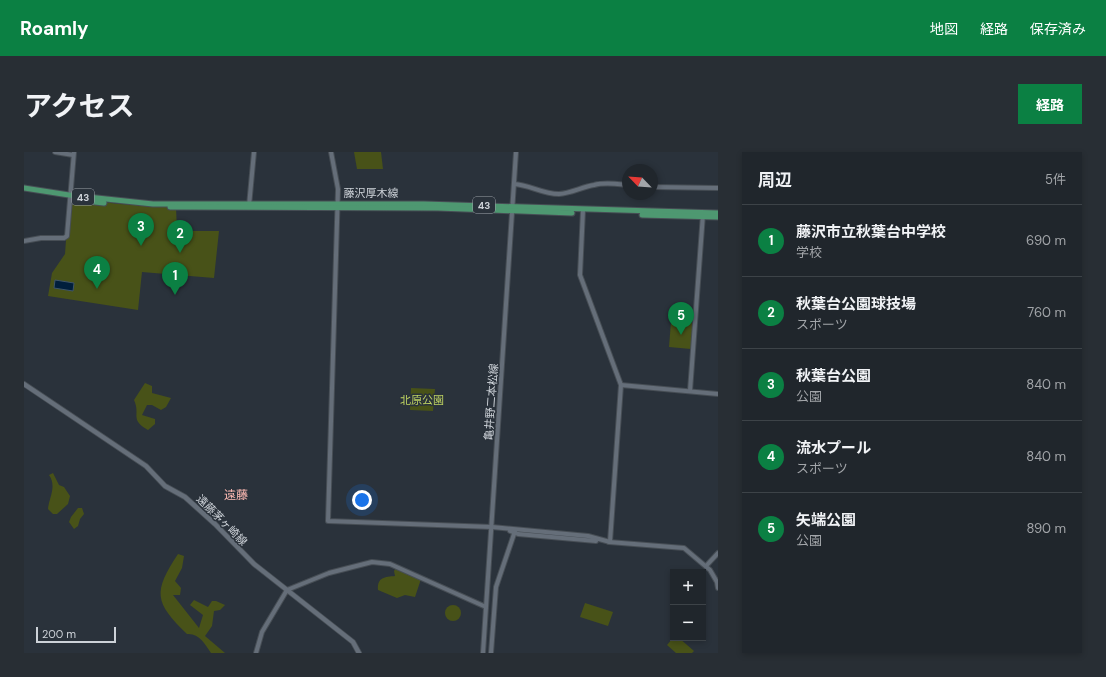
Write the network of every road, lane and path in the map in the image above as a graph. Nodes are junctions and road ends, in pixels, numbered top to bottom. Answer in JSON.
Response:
{"nodes":[{"id":1,"x":55,"y":152,"type":"edge"},
{"id":2,"x":254,"y":152,"type":"edge"},
{"id":3,"x":331,"y":152,"type":"edge"},
{"id":4,"x":516,"y":152,"type":"edge"},
{"id":5,"x":74,"y":153,"type":"edge"},
{"id":6,"x":514,"y":184,"type":"junction"},
{"id":7,"x":622,"y":185,"type":"edge"},
{"id":8,"x":658,"y":186,"type":"edge"},
{"id":9,"x":718,"y":188,"type":"edge"},
{"id":10,"x":24,"y":189,"type":"edge"},
{"id":11,"x":69,"y":197,"type":"junction"},
{"id":12,"x":249,"y":205,"type":"junction"},
{"id":13,"x":337,"y":205,"type":"junction"},
{"id":14,"x":513,"y":209,"type":"junction"},
{"id":15,"x":583,"y":211,"type":"junction"},
{"id":16,"x":718,"y":213,"type":"edge"},
{"id":17,"x":703,"y":215,"type":"junction"},
{"id":18,"x":718,"y":217,"type":"edge"},
{"id":19,"x":24,"y":241,"type":"edge"},
{"id":20,"x":24,"y":384,"type":"edge"},
{"id":21,"x":621,"y":385,"type":"junction"},
{"id":22,"x":690,"y":391,"type":"junction"},
{"id":23,"x":718,"y":394,"type":"edge"},
{"id":24,"x":492,"y":527,"type":"junction"},
{"id":25,"x":515,"y":531,"type":"junction"},
{"id":26,"x":610,"y":542,"type":"junction"},
{"id":27,"x":718,"y":552,"type":"edge"},
{"id":28,"x":706,"y":566,"type":"junction"},
{"id":29,"x":718,"y":588,"type":"edge"},
{"id":30,"x":287,"y":590,"type":"junction"},
{"id":31,"x":486,"y":607,"type":"junction"},
{"id":32,"x":256,"y":653,"type":"edge"},
{"id":33,"x":359,"y":653,"type":"edge"},
{"id":34,"x":483,"y":653,"type":"edge"},
{"id":35,"x":491,"y":653,"type":"edge"}],
"edges":[{"from":1,"to":5,"type":"street"},
{"from":2,"to":12,"type":"street"},
{"from":3,"to":13,"type":"street"},
{"from":4,"to":6,"type":"street","name":"亀井野二本松線"},
{"from":5,"to":11,"type":"street"},
{"from":6,"to":7,"type":"street"},
{"from":6,"to":14,"type":"street","name":"亀井野二本松線"},
{"from":8,"to":9,"type":"street"},
{"from":10,"to":11,"type":"main road","name":"藤沢厚木線","number":"43"},
{"from":11,"to":12,"type":"main road","name":"藤沢厚木線","number":"43"},
{"from":11,"to":19,"type":"street"},
{"from":12,"to":13,"type":"main road","name":"藤沢厚木線","number":"43"},
{"from":13,"to":14,"type":"main road","name":"藤沢厚木線","number":"43"},
{"from":13,"to":24,"type":"street"},
{"from":14,"to":15,"type":"main road","name":"藤沢厚木線","number":"43"},
{"from":14,"to":24,"type":"street","name":"亀井野二本松線"},
{"from":15,"to":17,"type":"main road","name":"藤沢厚木線","number":"43"},
{"from":15,"to":21,"type":"street"},
{"from":16,"to":17,"type":"main road","name":"藤沢厚木線","number":"43"},
{"from":17,"to":18,"type":"main road","name":"藤沢厚木線","number":"43"},
{"from":17,"to":22,"type":"street"},
{"from":20,"to":30,"type":"main road","name":"遠藤茅ヶ崎線"},
{"from":21,"to":22,"type":"street"},
{"from":21,"to":26,"type":"street"},
{"from":22,"to":23,"type":"street"},
{"from":24,"to":25,"type":"street"},
{"from":24,"to":31,"type":"street","name":"亀井野二本松線"},
{"from":25,"to":26,"type":"street"},
{"from":25,"to":35,"type":"street"},
{"from":26,"to":28,"type":"street"},
{"from":27,"to":28,"type":"street"},
{"from":28,"to":29,"type":"street"},
{"from":30,"to":31,"type":"street"},
{"from":30,"to":32,"type":"street"},
{"from":30,"to":33,"type":"main road","name":"遠藤茅ヶ崎線"},
{"from":31,"to":34,"type":"street","name":"亀井野二本松線"}]}
